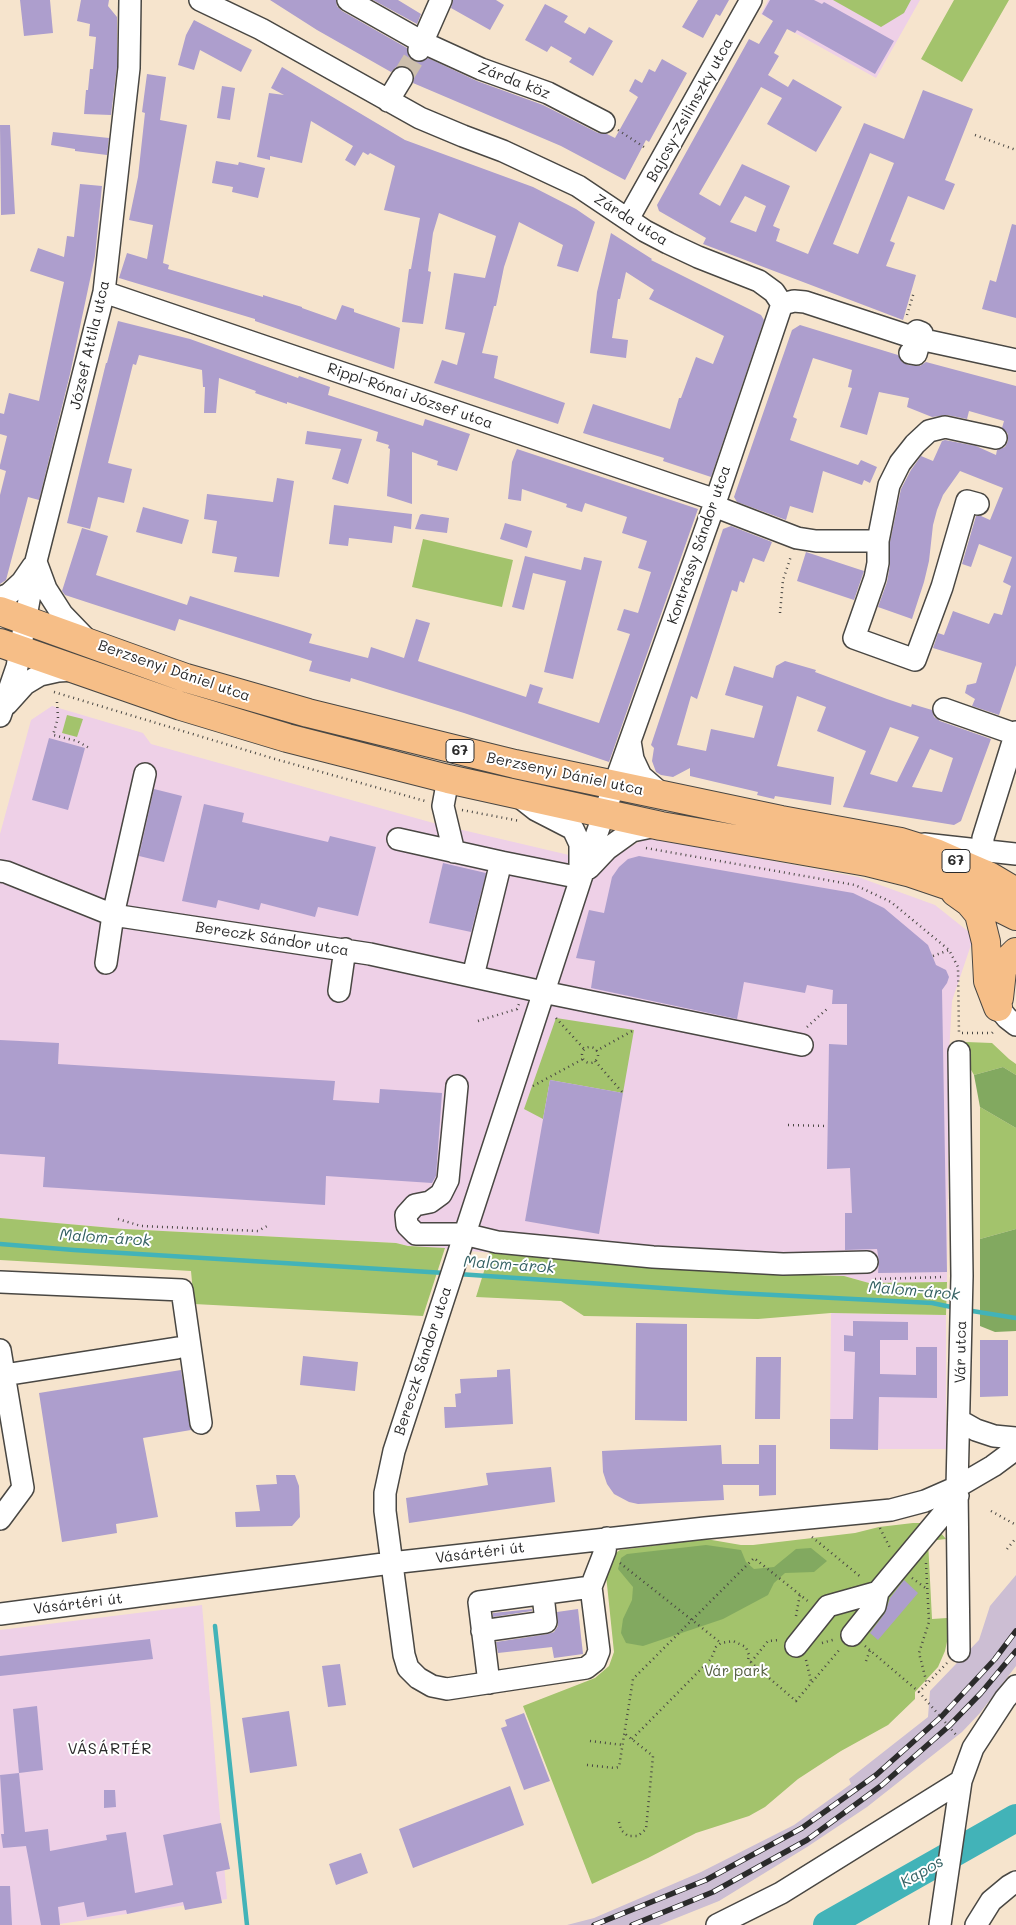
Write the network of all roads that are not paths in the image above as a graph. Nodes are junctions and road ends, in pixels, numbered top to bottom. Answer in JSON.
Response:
{"nodes":[{"id":1,"x":130,"y":0,"type":"edge"},
{"id":2,"x":146,"y":0,"type":"edge"},
{"id":3,"x":200,"y":0,"type":"edge"},
{"id":4,"x":221,"y":0,"type":"edge"},
{"id":5,"x":348,"y":0,"type":"edge"},
{"id":6,"x":441,"y":0,"type":"edge"},
{"id":7,"x":751,"y":0,"type":"edge"},
{"id":8,"x":261,"y":29,"type":"junction"},
{"id":9,"x":422,"y":46,"type":"junction"},
{"id":10,"x":129,"y":68,"type":"junction"},
{"id":11,"x":402,"y":78,"type":"tunnel mouth"},
{"id":12,"x":388,"y":101,"type":"junction"},
{"id":13,"x":604,"y":122,"type":"road end"},
{"id":14,"x":628,"y":219,"type":"junction"},
{"id":15,"x":104,"y":292,"type":"junction"},
{"id":16,"x":782,"y":304,"type":"junction"},
{"id":17,"x":1016,"y":360,"type":"edge"},
{"id":18,"x":996,"y":438,"type":"dead end"},
{"id":19,"x":715,"y":503,"type":"junction"},
{"id":20,"x":978,"y":504,"type":"dead end"},
{"id":21,"x":878,"y":541,"type":"junction"},
{"id":22,"x":36,"y":561,"type":"junction"},
{"id":23,"x":0,"y":598,"type":"edge"},
{"id":24,"x":12,"y":615,"type":"edge"},
{"id":25,"x":89,"y":642,"type":"junction"},
{"id":26,"x":10,"y":646,"type":"edge"},
{"id":27,"x":80,"y":670,"type":"junction"},
{"id":28,"x":0,"y":675,"type":"edge"},
{"id":29,"x":944,"y":709,"type":"dead end"},
{"id":30,"x":1,"y":713,"type":"edge"},
{"id":31,"x":1016,"y":733,"type":"edge"},
{"id":32,"x":630,"y":741,"type":"junction"},
{"id":33,"x":145,"y":774,"type":"dead end"},
{"id":34,"x":448,"y":779,"type":"junction"},
{"id":35,"x":614,"y":784,"type":"junction"},
{"id":36,"x":516,"y":794,"type":"junction"},
{"id":37,"x":663,"y":795,"type":"junction"},
{"id":38,"x":604,"y":812,"type":"junction"},
{"id":39,"x":661,"y":826,"type":"junction"},
{"id":40,"x":398,"y":839,"type":"dead end"},
{"id":41,"x":902,"y":842,"type":"junction"},
{"id":42,"x":983,"y":850,"type":"junction"},
{"id":43,"x":454,"y":852,"type":"junction"},
{"id":44,"x":1016,"y":854,"type":"edge"},
{"id":45,"x":501,"y":862,"type":"junction"},
{"id":46,"x":2,"y":870,"type":"edge"},
{"id":47,"x":580,"y":878,"type":"junction"},
{"id":48,"x":942,"y":883,"type":"junction"},
{"id":49,"x":1013,"y":889,"type":"edge"},
{"id":50,"x":113,"y":915,"type":"junction"},
{"id":51,"x":1016,"y":916,"type":"edge"},
{"id":52,"x":345,"y":949,"type":"junction"},
{"id":53,"x":1016,"y":952,"type":"edge"},
{"id":54,"x":106,"y":963,"type":"dead end"},
{"id":55,"x":473,"y":976,"type":"junction"},
{"id":56,"x":534,"y":990,"type":"junction"},
{"id":57,"x":339,"y":991,"type":"dead end"},
{"id":58,"x":1007,"y":1016,"type":"edge"},
{"id":59,"x":796,"y":1043,"type":"road end"},
{"id":60,"x":959,"y":1052,"type":"road end"},
{"id":61,"x":457,"y":1086,"type":"dead end"},
{"id":62,"x":464,"y":1234,"type":"junction"},
{"id":63,"x":867,"y":1262,"type":"road end"},
{"id":64,"x":0,"y":1282,"type":"edge"},
{"id":65,"x":177,"y":1348,"type":"dead end"},
{"id":66,"x":0,"y":1350,"type":"edge"},
{"id":67,"x":4,"y":1375,"type":"junction"},
{"id":68,"x":960,"y":1421,"type":"junction"},
{"id":69,"x":201,"y":1423,"type":"dead end"},
{"id":70,"x":1016,"y":1438,"type":"edge"},
{"id":71,"x":1016,"y":1450,"type":"edge"},
{"id":72,"x":957,"y":1492,"type":"junction"},
{"id":73,"x":0,"y":1520,"type":"edge"},
{"id":74,"x":606,"y":1545,"type":"junction"},
{"id":75,"x":391,"y":1564,"type":"junction"},
{"id":76,"x":591,"y":1587,"type":"junction"},
{"id":77,"x":878,"y":1592,"type":"junction"},
{"id":78,"x":543,"y":1595,"type":"junction"},
{"id":79,"x":0,"y":1614,"type":"edge"},
{"id":80,"x":482,"y":1631,"type":"junction"},
{"id":81,"x":852,"y":1635,"type":"road end"},
{"id":82,"x":796,"y":1647,"type":"road end"},
{"id":83,"x":959,"y":1651,"type":"road end"},
{"id":84,"x":489,"y":1683,"type":"junction"},
{"id":85,"x":1016,"y":1686,"type":"edge"},
{"id":86,"x":961,"y":1781,"type":"junction"},
{"id":87,"x":1016,"y":1882,"type":"edge"},
{"id":88,"x":717,"y":1925,"type":"edge"},
{"id":89,"x":940,"y":1925,"type":"edge"},
{"id":90,"x":976,"y":1925,"type":"edge"}],
"edges":[{"from":1,"to":10,"type":"street","name":"József Attila utca"},
{"from":2,"to":10,"type":"street","name":"József Attila utca"},
{"from":3,"to":8,"type":"street","name":"Zárda utca"},
{"from":4,"to":8,"type":"street","name":"Zárda utca"},
{"from":5,"to":9,"type":"street","name":"Zárda köz"},
{"from":6,"to":9,"type":"street"},
{"from":7,"to":14,"type":"street","name":"Bajcsy-Zsilinszky utca"},
{"from":8,"to":12,"type":"street","name":"Zárda utca"},
{"from":9,"to":13,"type":"street","name":"Zárda köz"},
{"from":10,"to":15,"type":"street","name":"József Attila utca"},
{"from":11,"to":12,"type":"street"},
{"from":12,"to":14,"type":"street","name":"Zárda utca"},
{"from":14,"to":16,"type":"street","name":"Zárda utca"},
{"from":15,"to":19,"type":"street","name":"Rippl-Rónai József utca"},
{"from":15,"to":22,"type":"street","name":"József Attila utca"},
{"from":16,"to":17,"type":"street"},
{"from":16,"to":19,"type":"street","name":"Kontrássy Sándor utca"},
{"from":18,"to":21,"type":"street"},
{"from":19,"to":21,"type":"street","name":"Rippl-Rónai József utca"},
{"from":19,"to":32,"type":"street","name":"Kontrássy Sándor utca"},
{"from":20,"to":21,"type":"street"},
{"from":22,"to":23,"type":"street"},
{"from":22,"to":24,"type":"street","name":"József Attila utca"},
{"from":22,"to":25,"type":"street"},
{"from":24,"to":25,"type":"main road","name":"Berzsenyi Dániel utca","number":"67"},
{"from":24,"to":26,"type":"street","name":"József Attila utca"},
{"from":25,"to":35,"type":"main road","name":"Berzsenyi Dániel utca","number":"67"},
{"from":26,"to":27,"type":"main road","name":"Berzsenyi Dániel utca","number":"67"},
{"from":26,"to":30,"type":"street","name":"József Attila utca"},
{"from":27,"to":30,"type":"street"},
{"from":27,"to":34,"type":"main road","name":"Berzsenyi Dániel utca","number":"67"},
{"from":28,"to":30,"type":"street"},
{"from":29,"to":31,"type":"street"},
{"from":31,"to":42,"type":"street"},
{"from":32,"to":35,"type":"street","name":"Kontrássy Sándor utca"},
{"from":32,"to":37,"type":"street"},
{"from":33,"to":50,"type":"street"},
{"from":34,"to":36,"type":"main road","name":"Berzsenyi Dániel utca","number":"67"},
{"from":34,"to":43,"type":"street"},
{"from":35,"to":37,"type":"main road","name":"Berzsenyi Dániel utca","number":"67"},
{"from":35,"to":38,"type":"street","name":"Kontrássy Sándor utca"},
{"from":36,"to":38,"type":"main road","name":"Berzsenyi Dániel utca","number":"67"},
{"from":36,"to":47,"type":"street"},
{"from":37,"to":41,"type":"main road","name":"Berzsenyi Dániel utca","number":"67"},
{"from":38,"to":39,"type":"main road","name":"Berzsenyi Dániel utca","number":"67"},
{"from":38,"to":47,"type":"street","name":"Bereczk Sándor utca"},
{"from":39,"to":47,"type":"street"},
{"from":39,"to":48,"type":"main road","name":"Berzsenyi Dániel utca","number":"67"},
{"from":40,"to":43,"type":"street"},
{"from":41,"to":42,"type":"street"},
{"from":41,"to":49,"type":"main road","name":"Berzsenyi Dániel utca","number":"67"},
{"from":42,"to":44,"type":"street"},
{"from":43,"to":45,"type":"street"},
{"from":45,"to":47,"type":"street"},
{"from":45,"to":55,"type":"street"},
{"from":46,"to":50,"type":"street","name":"Bereczk Sándor utca"},
{"from":47,"to":56,"type":"street","name":"Bereczk Sándor utca"},
{"from":48,"to":51,"type":"main road","name":"Berzsenyi Dániel utca","number":"67"},
{"from":48,"to":58,"type":"main road"},
{"from":50,"to":52,"type":"street","name":"Bereczk Sándor utca"},
{"from":50,"to":54,"type":"street"},
{"from":52,"to":55,"type":"street","name":"Bereczk Sándor utca"},
{"from":52,"to":57,"type":"street"},
{"from":53,"to":58,"type":"main road"},
{"from":55,"to":56,"type":"street","name":"Bereczk Sándor utca"},
{"from":56,"to":59,"type":"street"},
{"from":56,"to":62,"type":"street","name":"Bereczk Sándor utca"},
{"from":60,"to":68,"type":"street","name":"Vár utca"},
{"from":61,"to":62,"type":"street"},
{"from":62,"to":63,"type":"street"},
{"from":62,"to":75,"type":"street","name":"Bereczk Sándor utca"},
{"from":64,"to":69,"type":"street"},
{"from":65,"to":67,"type":"street"},
{"from":66,"to":67,"type":"street"},
{"from":67,"to":73,"type":"street"},
{"from":68,"to":70,"type":"street"},
{"from":68,"to":72,"type":"street","name":"Vár utca"},
{"from":71,"to":72,"type":"street"},
{"from":72,"to":74,"type":"street","name":"Vásártéri út"},
{"from":72,"to":77,"type":"street"},
{"from":72,"to":83,"type":"street","name":"Vár utca"},
{"from":74,"to":75,"type":"street","name":"Vásártéri út"},
{"from":74,"to":76,"type":"street"},
{"from":75,"to":79,"type":"street","name":"Vásártéri út"},
{"from":75,"to":84,"type":"street","name":"Bereczk Sándor utca"},
{"from":76,"to":78,"type":"street"},
{"from":76,"to":84,"type":"street","name":"Bereczk Sándor utca"},
{"from":77,"to":81,"type":"street"},
{"from":77,"to":82,"type":"street"},
{"from":78,"to":80,"type":"street"},
{"from":78,"to":80,"type":"street"},
{"from":80,"to":84,"type":"street"},
{"from":85,"to":86,"type":"street"},
{"from":86,"to":88,"type":"street"},
{"from":86,"to":89,"type":"street"},
{"from":87,"to":90,"type":"street"}]}
